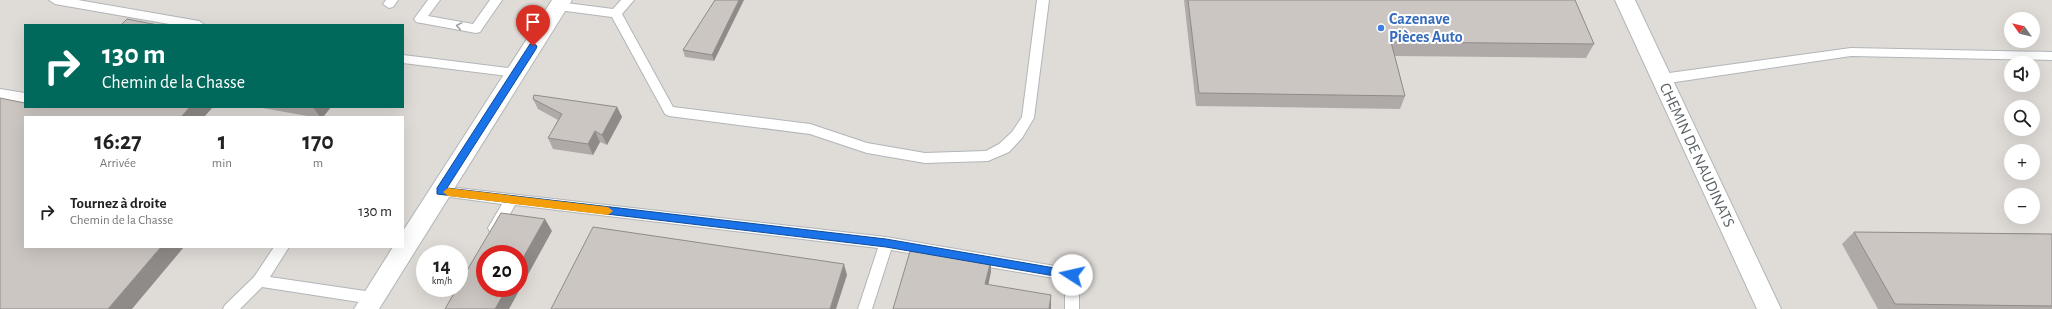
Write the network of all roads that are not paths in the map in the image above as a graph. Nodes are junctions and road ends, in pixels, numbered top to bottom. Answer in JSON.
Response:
{"nodes":[{"id":1,"x":55,"y":0,"type":"edge"},
{"id":2,"x":434,"y":0,"type":"edge"},
{"id":3,"x":496,"y":0,"type":"edge"},
{"id":4,"x":628,"y":0,"type":"edge"},
{"id":5,"x":1043,"y":0,"type":"edge"},
{"id":6,"x":1625,"y":0,"type":"edge"},
{"id":7,"x":560,"y":3,"type":"edge"},
{"id":8,"x":616,"y":14,"type":"junction"},
{"id":9,"x":193,"y":24,"type":"edge"},
{"id":10,"x":2052,"y":56,"type":"edge"},
{"id":11,"x":404,"y":59,"type":"edge"},
{"id":12,"x":516,"y":73,"type":"junction"},
{"id":13,"x":1662,"y":79,"type":"junction"},
{"id":14,"x":0,"y":94,"type":"edge"},
{"id":15,"x":24,"y":98,"type":"edge"},
{"id":16,"x":440,"y":191,"type":"junction"},
{"id":17,"x":511,"y":200,"type":"junction"},
{"id":18,"x":487,"y":241,"type":"edge"},
{"id":19,"x":886,"y":243,"type":"junction"},
{"id":20,"x":281,"y":248,"type":"edge"},
{"id":21,"x":259,"y":282,"type":"junction"},
{"id":22,"x":369,"y":304,"type":"edge"},
{"id":23,"x":230,"y":309,"type":"edge"},
{"id":24,"x":865,"y":309,"type":"edge"},
{"id":25,"x":1072,"y":309,"type":"edge"},
{"id":26,"x":1770,"y":309,"type":"edge"}],
"edges":[{"from":1,"to":9,"type":"lane"},
{"from":3,"to":2,"type":"lane","one_way":true},
{"from":4,"to":8,"type":"lane"},
{"from":5,"to":8,"type":"lane"},
{"from":6,"to":13,"type":"street","name":"CHEMIN DE NAUDINATS"},
{"from":7,"to":8,"type":"lane"},
{"from":7,"to":12,"type":"street"},
{"from":10,"to":13,"type":"lane"},
{"from":11,"to":12,"type":"lane"},
{"from":12,"to":16,"type":"street"},
{"from":13,"to":26,"type":"street","name":"CHEMIN DE NAUDINATS"},
{"from":14,"to":15,"type":"lane"},
{"from":16,"to":17,"type":"lane"},
{"from":16,"to":22,"type":"street"},
{"from":17,"to":18,"type":"lane"},
{"from":17,"to":19,"type":"lane"},
{"from":19,"to":24,"type":"lane"},
{"from":19,"to":25,"type":"lane"},
{"from":20,"to":21,"type":"lane"},
{"from":21,"to":22,"type":"lane"},
{"from":21,"to":23,"type":"lane"}]}
